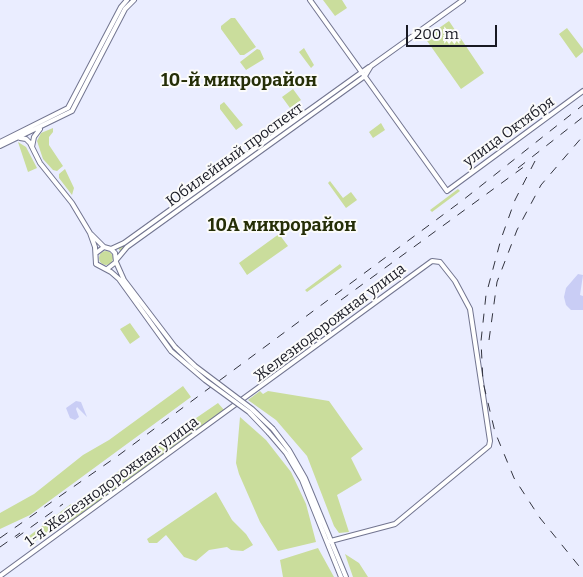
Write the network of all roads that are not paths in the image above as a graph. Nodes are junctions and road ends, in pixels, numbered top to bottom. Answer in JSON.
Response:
{"nodes":[{"id":1,"x":127,"y":0,"type":"edge"},
{"id":2,"x":134,"y":0,"type":"edge"},
{"id":3,"x":310,"y":0,"type":"edge"},
{"id":4,"x":463,"y":0,"type":"edge"},
{"id":5,"x":372,"y":66,"type":"junction"},
{"id":6,"x":361,"y":71,"type":"junction"},
{"id":7,"x":365,"y":76,"type":"junction"},
{"id":8,"x":583,"y":91,"type":"edge"},
{"id":9,"x":40,"y":128,"type":"junction"},
{"id":10,"x":20,"y":138,"type":"junction"},
{"id":11,"x":0,"y":142,"type":"edge"},
{"id":12,"x":0,"y":146,"type":"edge"},
{"id":13,"x":32,"y":147,"type":"junction"},
{"id":14,"x":90,"y":232,"type":"junction"},
{"id":15,"x":104,"y":248,"type":"junction"},
{"id":16,"x":112,"y":249,"type":"junction"},
{"id":17,"x":96,"y":253,"type":"junction"},
{"id":18,"x":116,"y":260,"type":"junction"},
{"id":19,"x":103,"y":269,"type":"junction"},
{"id":20,"x":173,"y":349,"type":"junction"},
{"id":21,"x":236,"y":406,"type":"joint"},
{"id":22,"x":329,"y":541,"type":"junction"},
{"id":23,"x":0,"y":576,"type":"edge"},
{"id":24,"x":341,"y":577,"type":"edge"},
{"id":25,"x":346,"y":577,"type":"edge"}],
"edges":[{"from":1,"to":11,"type":"street"},
{"from":2,"to":9,"type":"street"},
{"from":3,"to":6,"type":"street"},
{"from":4,"to":5,"type":"street","name":"Юбилейный проспект"},
{"from":5,"to":6,"type":"street","name":"Юбилейный проспект"},
{"from":5,"to":7,"type":"street","name":"Юбилейный проспект"},
{"from":6,"to":7,"type":"street"},
{"from":6,"to":16,"type":"street","name":"Юбилейный проспект"},
{"from":7,"to":8,"type":"street","name":"улица Октября"},
{"from":7,"to":18,"type":"street","name":"Юбилейный проспект"},
{"from":9,"to":10,"type":"street"},
{"from":9,"to":13,"type":"street"},
{"from":10,"to":12,"type":"street"},
{"from":10,"to":13,"type":"street"},
{"from":13,"to":14,"type":"street"},
{"from":14,"to":15,"type":"street"},
{"from":14,"to":17,"type":"street"},
{"from":15,"to":16,"type":"street"},
{"from":15,"to":17,"type":"street"},
{"from":16,"to":18,"type":"street"},
{"from":17,"to":19,"type":"street"},
{"from":18,"to":19,"type":"street"},
{"from":18,"to":20,"type":"street"},
{"from":19,"to":20,"type":"street"},
{"from":20,"to":22,"type":"street","bridge":true},
{"from":21,"to":22,"type":"street","name":"Железнодорожная улица"},
{"from":21,"to":23,"type":"street","name":"1-я Железнодорожная улица"},
{"from":22,"to":24,"type":"street"},
{"from":22,"to":25,"type":"street"}]}
